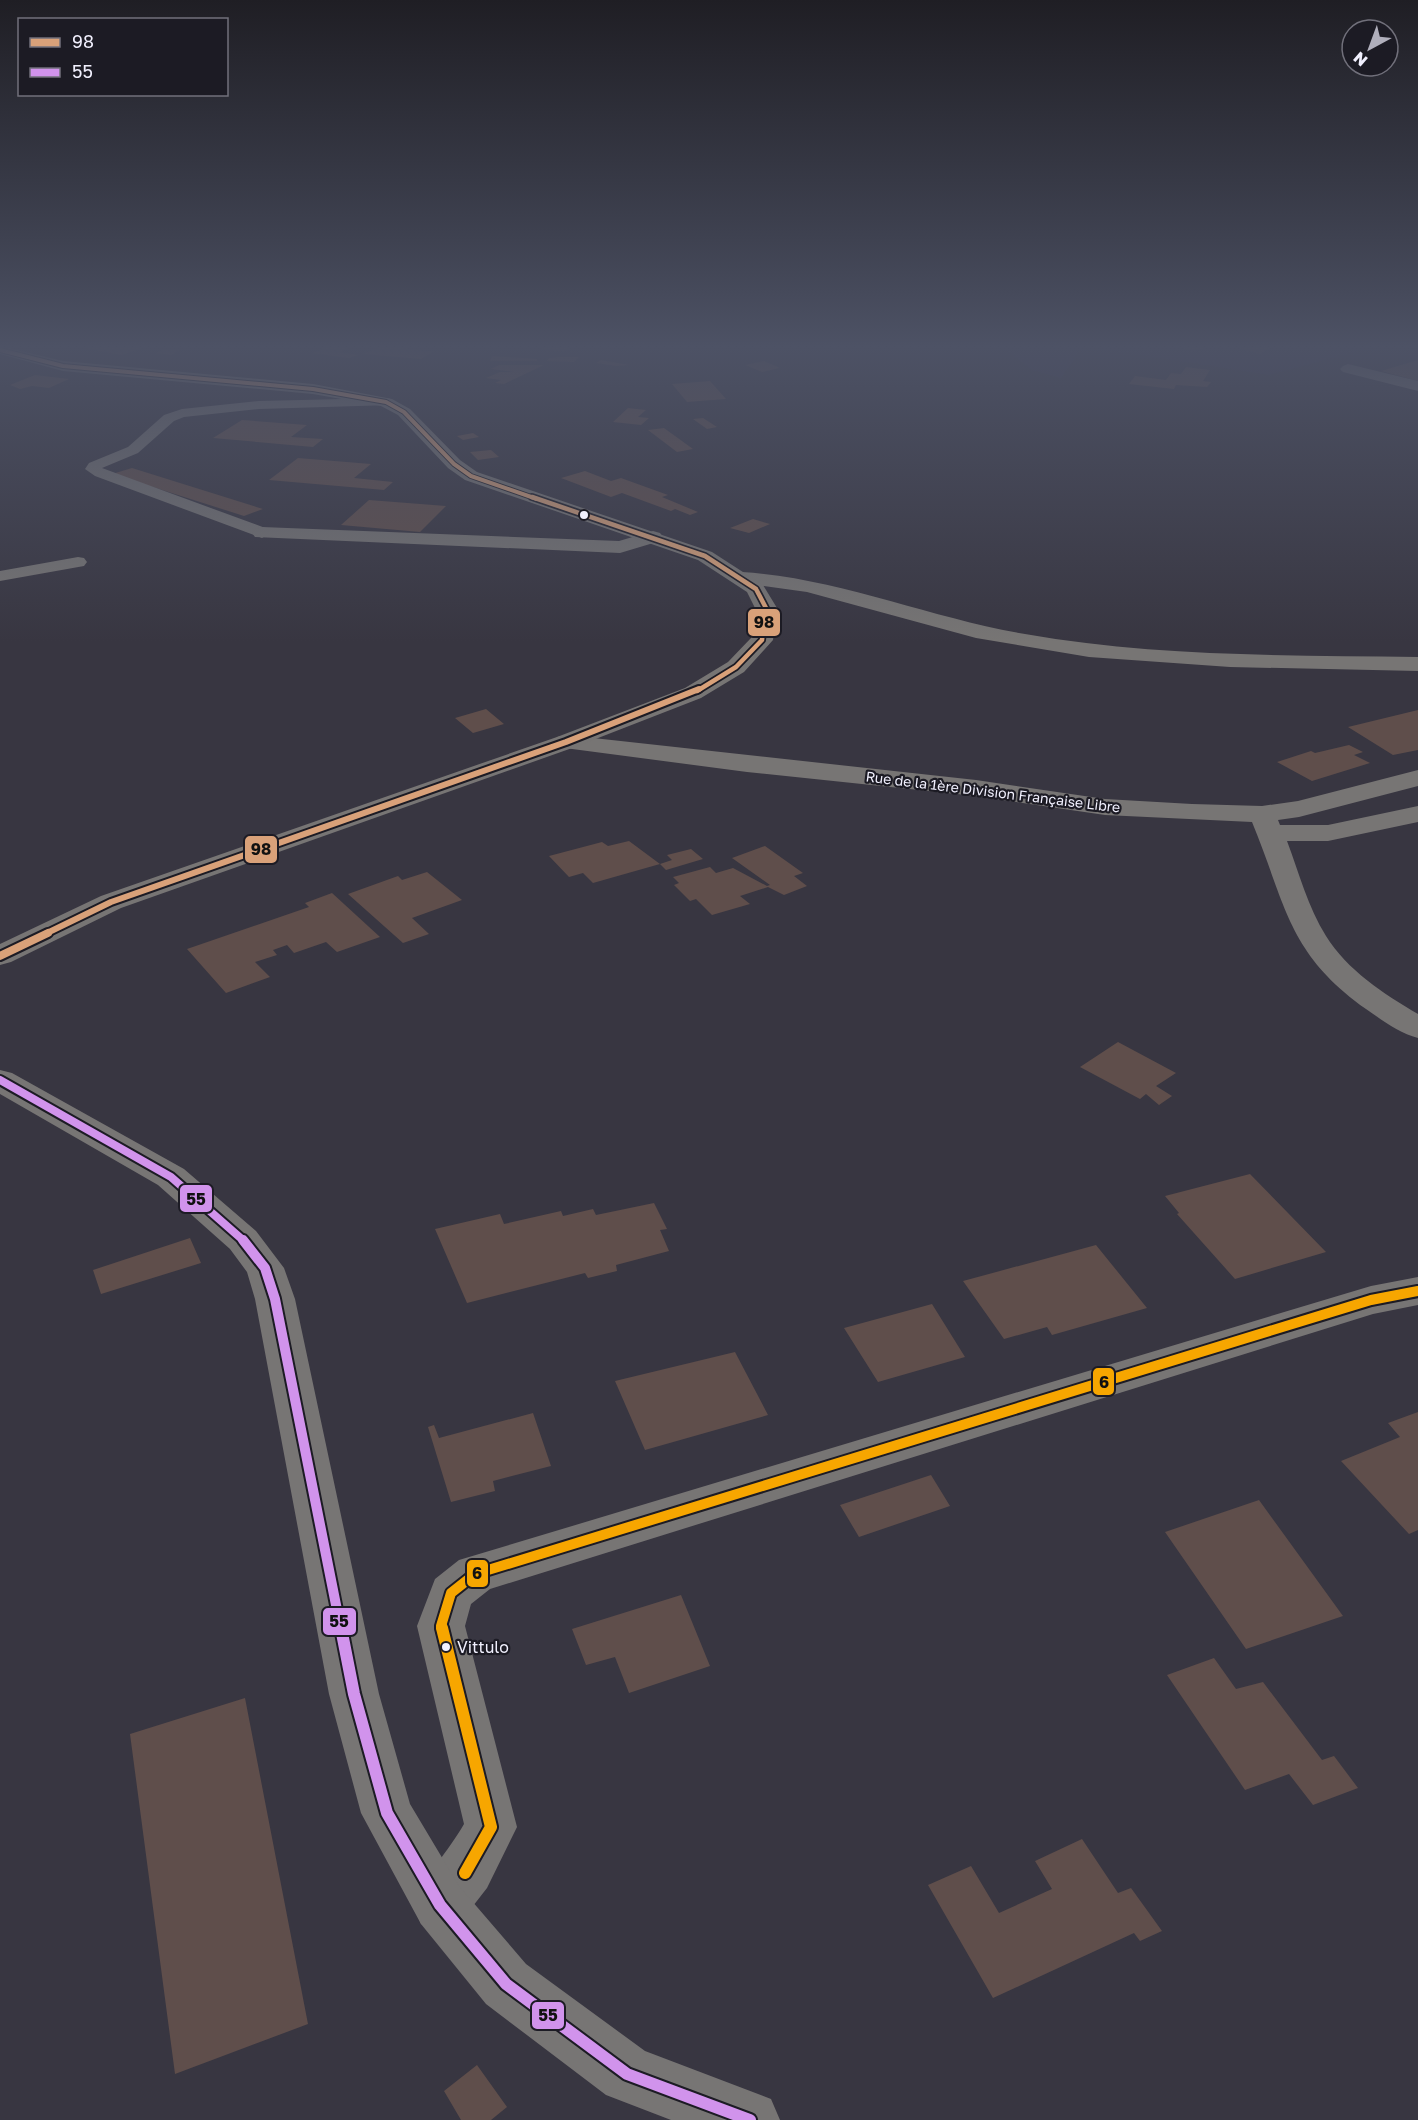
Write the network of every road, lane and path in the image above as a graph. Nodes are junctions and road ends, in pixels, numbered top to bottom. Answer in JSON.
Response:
{"nodes":[{"id":1,"x":139,"y":445,"type":"edge"},
{"id":2,"x":436,"y":445,"type":"edge"},
{"id":3,"x":262,"y":532,"type":"joint"},
{"id":4,"x":653,"y":537,"type":"junction"},
{"id":5,"x":78,"y":562,"type":"dead end"},
{"id":6,"x":0,"y":576,"type":"edge"},
{"id":7,"x":742,"y":578,"type":"junction"},
{"id":8,"x":1418,"y":664,"type":"edge"},
{"id":9,"x":566,"y":742,"type":"junction"},
{"id":10,"x":1418,"y":778,"type":"edge"},
{"id":11,"x":1418,"y":814,"type":"edge"},
{"id":12,"x":1267,"y":824,"type":"junction"},
{"id":13,"x":0,"y":956,"type":"edge"},
{"id":14,"x":1418,"y":1029,"type":"edge"},
{"id":15,"x":0,"y":1080,"type":"edge"},
{"id":16,"x":1418,"y":1291,"type":"edge"},
{"id":17,"x":440,"y":1905,"type":"junction"},
{"id":18,"x":750,"y":2120,"type":"edge"}],
"edges":[{"from":1,"to":3,"type":"lane"},
{"from":2,"to":4,"type":"street"},
{"from":3,"to":4,"type":"street"},
{"from":4,"to":7,"type":"street"},
{"from":5,"to":6,"type":"lane"},
{"from":7,"to":8,"type":"street"},
{"from":7,"to":9,"type":"street"},
{"from":9,"to":12,"type":"street","name":"Rue de la 1ère Division Française Libre"},
{"from":9,"to":13,"type":"street"},
{"from":10,"to":12,"type":"street","name":"Rue de la 1ère Division Française Libre"},
{"from":11,"to":12,"type":"street"},
{"from":12,"to":14,"type":"street"},
{"from":15,"to":17,"type":"street"},
{"from":16,"to":17,"type":"street"},
{"from":17,"to":18,"type":"street"}]}
